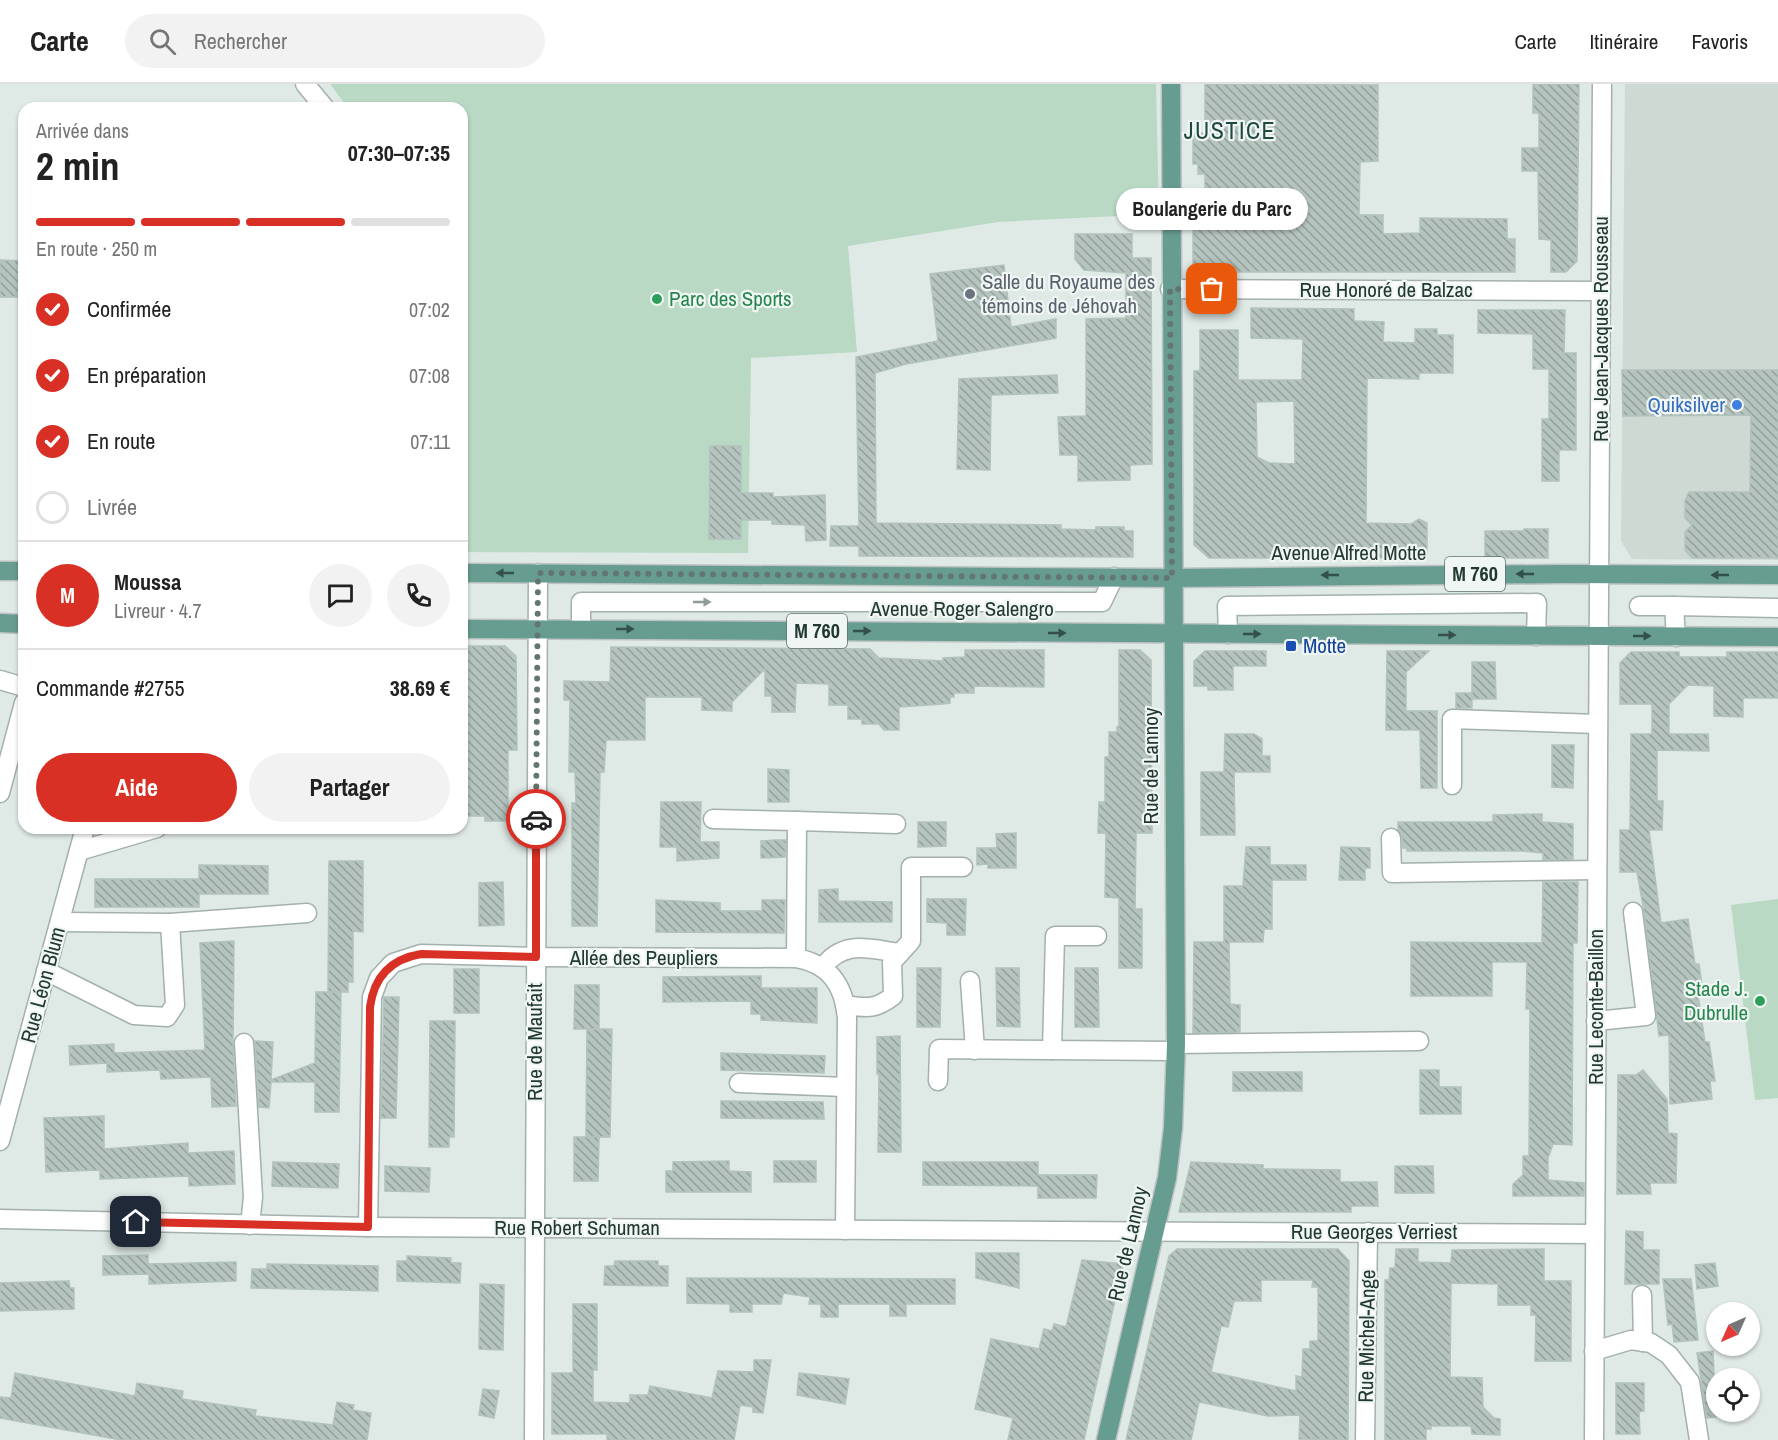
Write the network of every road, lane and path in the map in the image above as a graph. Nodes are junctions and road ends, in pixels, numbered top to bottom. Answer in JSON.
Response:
{"nodes":[{"id":1,"x":305,"y":84,"type":"edge"},
{"id":2,"x":1171,"y":84,"type":"edge"},
{"id":3,"x":1602,"y":84,"type":"edge"},
{"id":4,"x":320,"y":102,"type":"edge"},
{"id":5,"x":1170,"y":289,"type":"junction"},
{"id":6,"x":1601,"y":291,"type":"junction"},
{"id":7,"x":0,"y":571,"type":"edge"},
{"id":8,"x":18,"y":571,"type":"edge"},
{"id":9,"x":468,"y":573,"type":"edge"},
{"id":10,"x":538,"y":573,"type":"junction"},
{"id":11,"x":1599,"y":574,"type":"junction"},
{"id":12,"x":1778,"y":575,"type":"edge"},
{"id":13,"x":1114,"y":577,"type":"junction"},
{"id":14,"x":1172,"y":578,"type":"junction"},
{"id":15,"x":790,"y":602,"type":"junction"},
{"id":16,"x":1639,"y":606,"type":"dead end"},
{"id":17,"x":1674,"y":606,"type":"junction"},
{"id":18,"x":1778,"y":608,"type":"edge"},
{"id":19,"x":0,"y":623,"type":"edge"},
{"id":20,"x":18,"y":624,"type":"edge"},
{"id":21,"x":468,"y":629,"type":"edge"},
{"id":22,"x":536,"y":629,"type":"junction"},
{"id":23,"x":581,"y":629,"type":"junction"},
{"id":24,"x":790,"y":631,"type":"junction"},
{"id":25,"x":1173,"y":634,"type":"junction"},
{"id":26,"x":1228,"y":634,"type":"junction"},
{"id":27,"x":1536,"y":636,"type":"junction"},
{"id":28,"x":1599,"y":636,"type":"junction"},
{"id":29,"x":1676,"y":636,"type":"junction"},
{"id":30,"x":1778,"y":637,"type":"edge"},
{"id":31,"x":0,"y":680,"type":"edge"},
{"id":32,"x":18,"y":685,"type":"edge"},
{"id":33,"x":1597,"y":724,"type":"junction"},
{"id":34,"x":18,"y":726,"type":"edge"},
{"id":35,"x":1452,"y":785,"type":"dead end"},
{"id":36,"x":0,"y":793,"type":"edge"},
{"id":37,"x":712,"y":819,"type":"dead end"},
{"id":38,"x":797,"y":821,"type":"junction"},
{"id":39,"x":896,"y":824,"type":"dead end"},
{"id":40,"x":83,"y":834,"type":"edge"},
{"id":41,"x":137,"y":834,"type":"edge"},
{"id":42,"x":1391,"y":838,"type":"dead end"},
{"id":43,"x":79,"y":851,"type":"junction"},
{"id":44,"x":963,"y":867,"type":"dead end"},
{"id":45,"x":1596,"y":870,"type":"junction"},
{"id":46,"x":1633,"y":912,"type":"dead end"},
{"id":47,"x":307,"y":913,"type":"dead end"},
{"id":48,"x":60,"y":922,"type":"junction"},
{"id":49,"x":170,"y":923,"type":"junction"},
{"id":50,"x":1097,"y":936,"type":"dead end"},
{"id":51,"x":900,"y":953,"type":"junction"},
{"id":52,"x":536,"y":957,"type":"junction"},
{"id":53,"x":796,"y":958,"type":"junction"},
{"id":54,"x":823,"y":967,"type":"junction"},
{"id":55,"x":46,"y":971,"type":"junction"},
{"id":56,"x":970,"y":981,"type":"dead end"},
{"id":57,"x":845,"y":1005,"type":"junction"},
{"id":58,"x":1596,"y":1022,"type":"junction"},
{"id":59,"x":1419,"y":1041,"type":"dead end"},
{"id":60,"x":244,"y":1043,"type":"dead end"},
{"id":61,"x":1176,"y":1048,"type":"junction"},
{"id":62,"x":975,"y":1050,"type":"junction"},
{"id":63,"x":1052,"y":1050,"type":"junction"},
{"id":64,"x":938,"y":1081,"type":"dead end"},
{"id":65,"x":739,"y":1083,"type":"dead end"},
{"id":66,"x":845,"y":1087,"type":"junction"},
{"id":67,"x":0,"y":1141,"type":"edge"},
{"id":68,"x":0,"y":1219,"type":"edge"},
{"id":69,"x":250,"y":1225,"type":"junction"},
{"id":70,"x":368,"y":1227,"type":"junction"},
{"id":71,"x":534,"y":1227,"type":"junction"},
{"id":72,"x":845,"y":1230,"type":"junction"},
{"id":73,"x":1154,"y":1231,"type":"junction"},
{"id":74,"x":1368,"y":1232,"type":"junction"},
{"id":75,"x":1594,"y":1234,"type":"junction"},
{"id":76,"x":1642,"y":1295,"type":"dead end"},
{"id":77,"x":1643,"y":1342,"type":"junction"},
{"id":78,"x":1594,"y":1351,"type":"junction"},
{"id":79,"x":534,"y":1440,"type":"edge"},
{"id":80,"x":1106,"y":1440,"type":"edge"},
{"id":81,"x":1365,"y":1440,"type":"edge"},
{"id":82,"x":1594,"y":1440,"type":"edge"},
{"id":83,"x":1699,"y":1440,"type":"edge"}],
"edges":[{"from":1,"to":4,"type":"street"},
{"from":2,"to":5,"type":"main road","name":"Rue de Lannoy"},
{"from":3,"to":6,"type":"street","name":"Rue Jean-Jacques Rousseau"},
{"from":5,"to":6,"type":"street","name":"Rue Honoré de Balzac"},
{"from":5,"to":14,"type":"main road","name":"Rue de Lannoy"},
{"from":6,"to":11,"type":"street","name":"Rue Jean-Jacques Rousseau"},
{"from":7,"to":8,"type":"main road"},
{"from":10,"to":9,"type":"main road","name":"Avenue Roger Salengro","number":"M 760","one_way":true},
{"from":10,"to":13,"type":"main road","name":"Avenue Roger Salengro","number":"M 760"},
{"from":10,"to":22,"type":"street","name":"Rue de Maufait"},
{"from":12,"to":11,"type":"main road","name":"Avenue Alfred Motte","number":"M 760","one_way":true},
{"from":11,"to":14,"type":"main road","name":"Avenue Alfred Motte","number":"M 760","one_way":true},
{"from":11,"to":28,"type":"street","name":"Rue Leconte-Baillon"},
{"from":13,"to":14,"type":"main road","name":"Avenue Roger Salengro","number":"M 760"},
{"from":13,"to":15,"type":"street"},
{"from":14,"to":25,"type":"main road","name":"Rue de Lannoy"},
{"from":23,"to":15,"type":"street","one_way":true},
{"from":15,"to":24,"type":"street"},
{"from":16,"to":17,"type":"street"},
{"from":17,"to":18,"type":"street"},
{"from":17,"to":29,"type":"street"},
{"from":19,"to":20,"type":"main road"},
{"from":21,"to":22,"type":"main road","name":"Avenue Roger Salengro","number":"M 760"},
{"from":22,"to":23,"type":"main road","name":"Avenue Roger Salengro","number":"M 760"},
{"from":22,"to":52,"type":"street","name":"Rue de Maufait"},
{"from":23,"to":24,"type":"main road","name":"Avenue Roger Salengro","number":"M 760","one_way":true},
{"from":24,"to":25,"type":"main road","name":"Avenue Roger Salengro","number":"M 760","one_way":true},
{"from":25,"to":26,"type":"main road","number":"M 760"},
{"from":25,"to":61,"type":"main road","name":"Rue de Lannoy"},
{"from":26,"to":27,"type":"main road","number":"M 760","one_way":true},
{"from":26,"to":27,"type":"street"},
{"from":27,"to":28,"type":"main road","number":"M 760"},
{"from":28,"to":29,"type":"main road","number":"M 760","one_way":true},
{"from":28,"to":33,"type":"street","name":"Rue Leconte-Baillon"},
{"from":29,"to":30,"type":"main road","number":"M 760"},
{"from":31,"to":32,"type":"street"},
{"from":33,"to":35,"type":"street"},
{"from":33,"to":45,"type":"street","name":"Rue Leconte-Baillon"},
{"from":34,"to":36,"type":"street"},
{"from":37,"to":38,"type":"street"},
{"from":38,"to":39,"type":"street"},
{"from":38,"to":53,"type":"street"},
{"from":40,"to":43,"type":"street","name":"Rue Léon Blum"},
{"from":41,"to":43,"type":"street"},
{"from":42,"to":45,"type":"street"},
{"from":43,"to":48,"type":"street","name":"Rue Léon Blum"},
{"from":44,"to":51,"type":"street"},
{"from":45,"to":58,"type":"street","name":"Rue Leconte-Baillon"},
{"from":46,"to":58,"type":"street"},
{"from":47,"to":49,"type":"street"},
{"from":48,"to":49,"type":"street"},
{"from":48,"to":55,"type":"street","name":"Rue Léon Blum"},
{"from":49,"to":55,"type":"street"},
{"from":50,"to":63,"type":"street"},
{"from":51,"to":54,"type":"street"},
{"from":51,"to":57,"type":"street"},
{"from":52,"to":53,"type":"street","name":"Allée des Peupliers"},
{"from":52,"to":70,"type":"street","name":"Allée des Peupliers"},
{"from":52,"to":71,"type":"street","name":"Rue de Maufait"},
{"from":53,"to":54,"type":"street","name":"Allée des Peupliers"},
{"from":54,"to":57,"type":"street"},
{"from":55,"to":67,"type":"street","name":"Rue Léon Blum"},
{"from":56,"to":62,"type":"street"},
{"from":57,"to":66,"type":"street"},
{"from":58,"to":75,"type":"street","name":"Rue Leconte-Baillon"},
{"from":59,"to":61,"type":"street"},
{"from":60,"to":69,"type":"street"},
{"from":61,"to":63,"type":"street"},
{"from":61,"to":73,"type":"main road","name":"Rue de Lannoy"},
{"from":62,"to":63,"type":"street"},
{"from":62,"to":64,"type":"street"},
{"from":65,"to":66,"type":"street"},
{"from":66,"to":72,"type":"street"},
{"from":68,"to":69,"type":"street","name":"Rue Robert Schuman"},
{"from":69,"to":70,"type":"street","name":"Rue Robert Schuman"},
{"from":70,"to":71,"type":"street","name":"Rue Robert Schuman"},
{"from":71,"to":72,"type":"street","name":"Rue Robert Schuman"},
{"from":71,"to":79,"type":"street","name":"Rue de Maufait"},
{"from":72,"to":73,"type":"street","name":"Rue Robert Schuman"},
{"from":73,"to":74,"type":"street","name":"Rue Georges Verriest"},
{"from":73,"to":80,"type":"main road","name":"Rue de Lannoy"},
{"from":74,"to":75,"type":"street","name":"Rue Georges Verriest"},
{"from":74,"to":81,"type":"street","name":"Rue Michel-Ange"},
{"from":75,"to":78,"type":"street","name":"Rue Leconte-Baillon"},
{"from":76,"to":77,"type":"street"},
{"from":77,"to":78,"type":"street"},
{"from":77,"to":83,"type":"street"},
{"from":78,"to":82,"type":"street","name":"Rue Leconte-Baillon"}]}
